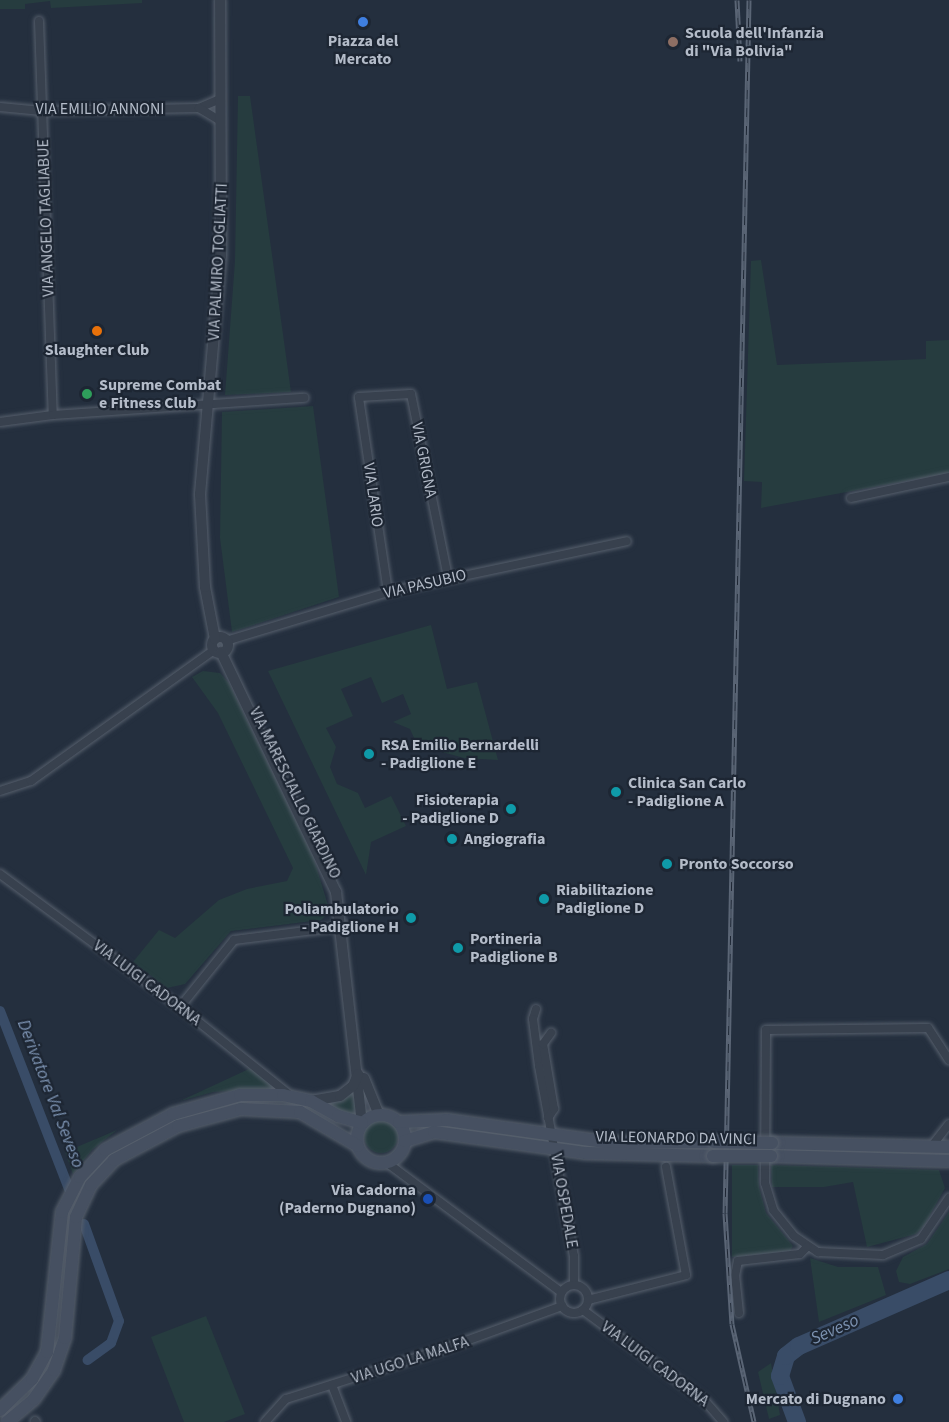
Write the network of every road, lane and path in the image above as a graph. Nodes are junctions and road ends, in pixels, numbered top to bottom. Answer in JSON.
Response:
{"nodes":[{"id":1,"x":214,"y":0,"type":"edge"},
{"id":2,"x":220,"y":0,"type":"edge"},
{"id":3,"x":39,"y":21,"type":"dead end"},
{"id":4,"x":219,"y":100,"type":"junction"},
{"id":5,"x":0,"y":107,"type":"edge"},
{"id":6,"x":200,"y":108,"type":"junction"},
{"id":7,"x":42,"y":111,"type":"junction"},
{"id":8,"x":219,"y":120,"type":"junction"},
{"id":9,"x":358,"y":397,"type":"joint"},
{"id":10,"x":304,"y":398,"type":"dead end"},
{"id":11,"x":208,"y":404,"type":"junction"},
{"id":12,"x":53,"y":415,"type":"junction"},
{"id":13,"x":0,"y":422,"type":"edge"},
{"id":14,"x":949,"y":477,"type":"edge"},
{"id":15,"x":851,"y":498,"type":"dead end"},
{"id":16,"x":627,"y":541,"type":"dead end"},
{"id":17,"x":448,"y":578,"type":"junction"},
{"id":18,"x":388,"y":592,"type":"junction"},
{"id":19,"x":220,"y":645,"type":"junction"},
{"id":20,"x":0,"y":792,"type":"edge"},
{"id":21,"x":0,"y":874,"type":"edge"},
{"id":22,"x":344,"y":926,"type":"junction"},
{"id":23,"x":180,"y":1007,"type":"junction"},
{"id":24,"x":536,"y":1008,"type":"dead end"},
{"id":25,"x":552,"y":1033,"type":"dead end"},
{"id":26,"x":949,"y":1060,"type":"edge"},
{"id":27,"x":358,"y":1074,"type":"junction"},
{"id":28,"x":291,"y":1096,"type":"junction"},
{"id":29,"x":311,"y":1101,"type":"junction"},
{"id":30,"x":378,"y":1114,"type":"junction"},
{"id":31,"x":548,"y":1118,"type":"junction"},
{"id":32,"x":399,"y":1122,"type":"junction"},
{"id":33,"x":362,"y":1123,"type":"junction"},
{"id":34,"x":949,"y":1124,"type":"edge"},
{"id":35,"x":551,"y":1136,"type":"junction"},
{"id":36,"x":768,"y":1138,"type":"junction"},
{"id":37,"x":405,"y":1141,"type":"junction"},
{"id":38,"x":358,"y":1146,"type":"junction"},
{"id":39,"x":931,"y":1147,"type":"junction"},
{"id":40,"x":949,"y":1147,"type":"edge"},
{"id":41,"x":555,"y":1149,"type":"junction"},
{"id":42,"x":949,"y":1161,"type":"edge"},
{"id":43,"x":386,"y":1162,"type":"junction"},
{"id":44,"x":666,"y":1167,"type":"dead end"},
{"id":45,"x":949,"y":1198,"type":"edge"},
{"id":46,"x":807,"y":1246,"type":"junction"},
{"id":47,"x":574,"y":1284,"type":"junction"},
{"id":48,"x":561,"y":1292,"type":"junction"},
{"id":49,"x":588,"y":1300,"type":"junction"},
{"id":50,"x":562,"y":1306,"type":"junction"},
{"id":51,"x":583,"y":1310,"type":"junction"},
{"id":52,"x":739,"y":1313,"type":"dead end"},
{"id":53,"x":332,"y":1385,"type":"junction"},
{"id":54,"x":0,"y":1410,"type":"edge"},
{"id":55,"x":7,"y":1422,"type":"edge"},
{"id":56,"x":265,"y":1422,"type":"edge"},
{"id":57,"x":346,"y":1422,"type":"edge"},
{"id":58,"x":723,"y":1422,"type":"edge"}],
"edges":[{"from":1,"to":4,"type":"street","name":"VIA PALMIRO TOGLIATTI"},
{"from":2,"to":4,"type":"street","name":"VIA PALMIRO TOGLIATTI"},
{"from":3,"to":7,"type":"street","name":"VIA ANGELO TAGLIABUE"},
{"from":4,"to":6,"type":"street","name":"VIA EMILIO ANNONI"},
{"from":4,"to":8,"type":"street","name":"VIA PALMIRO TOGLIATTI"},
{"from":5,"to":7,"type":"street","name":"VIA EMILIO ANNONI"},
{"from":6,"to":7,"type":"street","name":"VIA EMILIO ANNONI"},
{"from":6,"to":8,"type":"street"},
{"from":7,"to":12,"type":"street","name":"VIA ANGELO TAGLIABUE"},
{"from":8,"to":11,"type":"street","name":"VIA PALMIRO TOGLIATTI"},
{"from":9,"to":17,"type":"street","name":"VIA GRIGNA"},
{"from":9,"to":18,"type":"street","name":"VIA LARIO"},
{"from":10,"to":11,"type":"street"},
{"from":11,"to":12,"type":"street"},
{"from":11,"to":19,"type":"street","name":"VIA PALMIRO TOGLIATTI"},
{"from":12,"to":13,"type":"street"},
{"from":14,"to":15,"type":"street"},
{"from":16,"to":17,"type":"street","name":"VIA PASUBIO"},
{"from":17,"to":18,"type":"street","name":"VIA PASUBIO"},
{"from":18,"to":19,"type":"street","name":"VIA PASUBIO"},
{"from":19,"to":20,"type":"street","name":"VIA PASUBIO"},
{"from":19,"to":22,"type":"street","name":"VIA MARESCIALLO GIARDINO"},
{"from":21,"to":23,"type":"street","name":"VIA LUIGI CADORNA"},
{"from":22,"to":23,"type":"street"},
{"from":22,"to":27,"type":"street","name":"VIA MARESCIALLO GIARDINO"},
{"from":22,"to":30,"type":"street","name":"VIA MARESCIALLO GIARDINO"},
{"from":23,"to":28,"type":"street","name":"VIA LUIGI CADORNA"},
{"from":24,"to":31,"type":"street","name":"VIA OSPEDALE"},
{"from":25,"to":31,"type":"street","name":"VIA OSPEDALE"},
{"from":26,"to":36,"type":"street","name":"VIA LEONARDO DA VINCI"},
{"from":27,"to":29,"type":"street"},
{"from":27,"to":33,"type":"street","name":"VIA MARESCIALLO GIARDINO"},
{"from":28,"to":29,"type":"main road"},
{"from":28,"to":54,"type":"main road"},
{"from":29,"to":33,"type":"main road"},
{"from":30,"to":32,"type":"main road"},
{"from":30,"to":33,"type":"main road"},
{"from":31,"to":35,"type":"street","name":"VIA OSPEDALE"},
{"from":32,"to":35,"type":"main road","name":"VIA LEONARDO DA VINCI"},
{"from":32,"to":37,"type":"main road"},
{"from":33,"to":38,"type":"main road"},
{"from":34,"to":39,"type":"street"},
{"from":35,"to":36,"type":"main road","name":"VIA LEONARDO DA VINCI","bridge":true},
{"from":35,"to":41,"type":"street","name":"VIA OSPEDALE"},
{"from":36,"to":39,"type":"main road","name":"VIA LEONARDO DA VINCI"},
{"from":36,"to":46,"type":"street"},
{"from":37,"to":41,"type":"main road","name":"VIA LEONARDO DA VINCI"},
{"from":37,"to":43,"type":"main road"},
{"from":38,"to":43,"type":"main road"},
{"from":38,"to":55,"type":"main road"},
{"from":39,"to":40,"type":"main road","name":"VIA LEONARDO DA VINCI"},
{"from":41,"to":42,"type":"main road","name":"VIA LEONARDO DA VINCI","bridge":true},
{"from":41,"to":47,"type":"street","name":"VIA OSPEDALE"},
{"from":43,"to":48,"type":"street"},
{"from":44,"to":49,"type":"street"},
{"from":45,"to":46,"type":"street"},
{"from":46,"to":52,"type":"street"},
{"from":47,"to":48,"type":"street"},
{"from":47,"to":49,"type":"street"},
{"from":48,"to":50,"type":"street"},
{"from":49,"to":51,"type":"street"},
{"from":50,"to":51,"type":"street"},
{"from":50,"to":53,"type":"street","name":"VIA UGO LA MALFA"},
{"from":51,"to":58,"type":"street","name":"VIA LUIGI CADORNA"},
{"from":53,"to":56,"type":"street","name":"VIA UGO LA MALFA"},
{"from":53,"to":57,"type":"street"}]}
